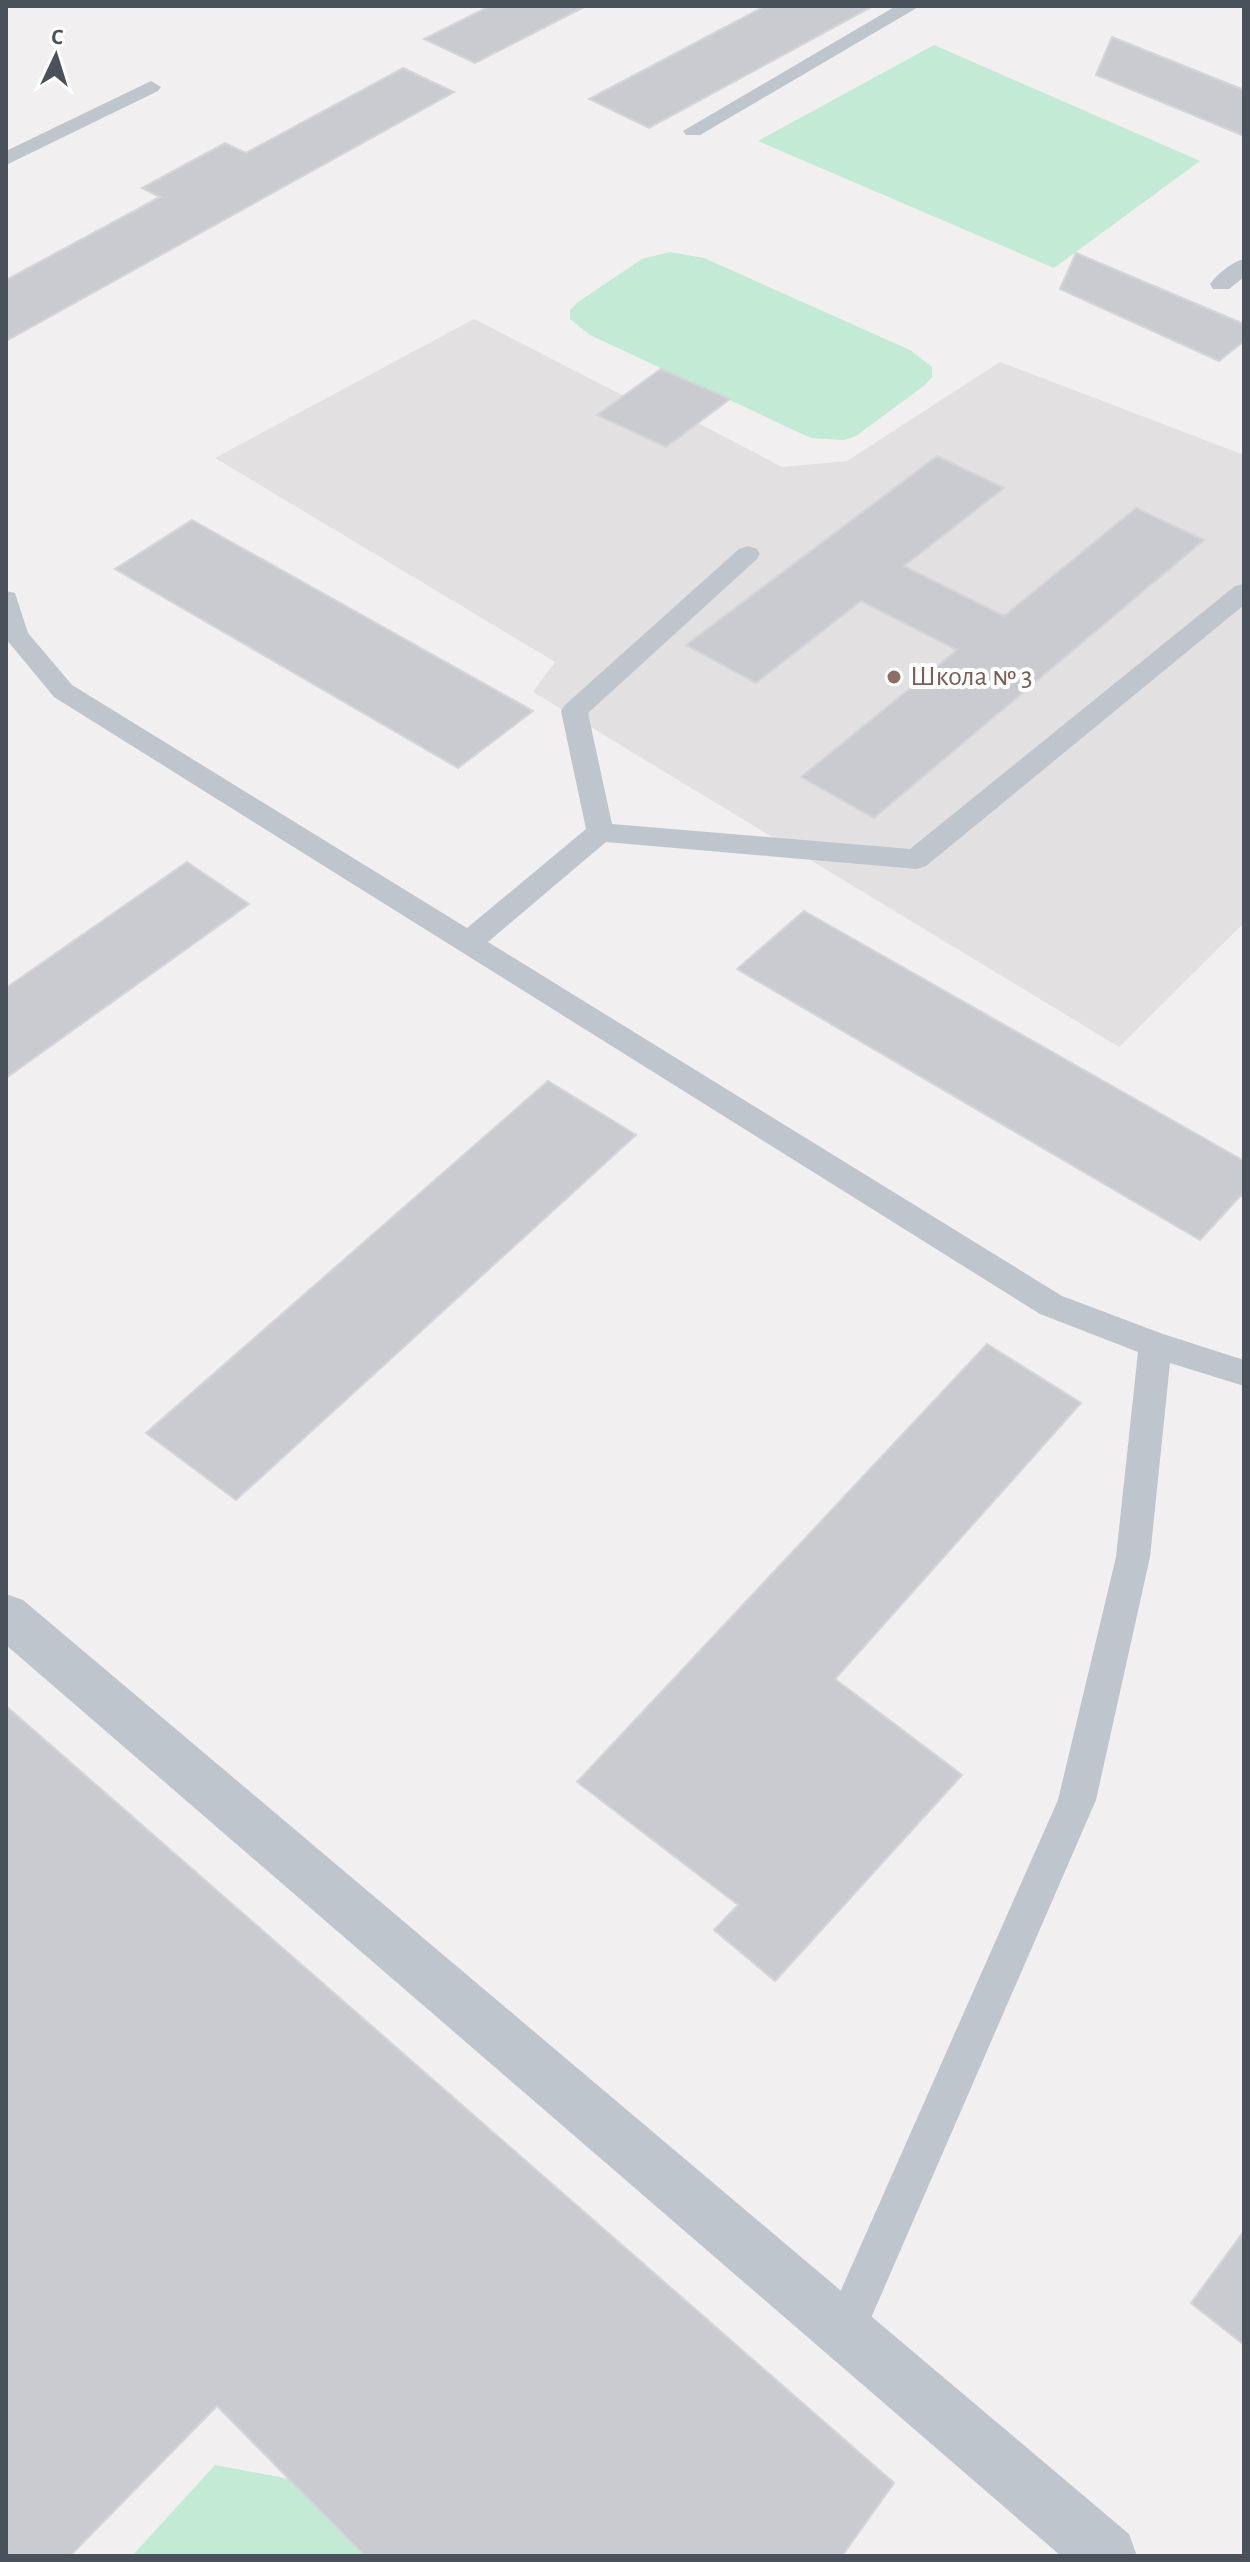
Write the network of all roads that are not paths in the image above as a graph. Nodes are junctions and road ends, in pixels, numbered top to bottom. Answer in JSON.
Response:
{"nodes":[{"id":1,"x":910,"y":6,"type":"edge"},
{"id":2,"x":151,"y":87,"type":"dead end"},
{"id":3,"x":693,"y":131,"type":"dead end"},
{"id":4,"x":6,"y":159,"type":"edge"},
{"id":5,"x":1244,"y":266,"type":"edge"},
{"id":6,"x":1221,"y":284,"type":"dead end"},
{"id":7,"x":748,"y":554,"type":"dead end"},
{"id":8,"x":1244,"y":592,"type":"edge"},
{"id":9,"x":6,"y":599,"type":"edge"},
{"id":10,"x":600,"y":832,"type":"junction"},
{"id":11,"x":468,"y":943,"type":"junction"},
{"id":12,"x":1155,"y":1345,"type":"junction"},
{"id":13,"x":1244,"y":1373,"type":"edge"},
{"id":14,"x":6,"y":1615,"type":"edge"},
{"id":15,"x":843,"y":2333,"type":"junction"},
{"id":16,"x":1107,"y":2556,"type":"edge"}],
"edges":[{"from":1,"to":3,"type":"lane"},
{"from":2,"to":4,"type":"lane"},
{"from":5,"to":6,"type":"lane"},
{"from":7,"to":10,"type":"lane"},
{"from":8,"to":10,"type":"lane"},
{"from":9,"to":11,"type":"lane"},
{"from":10,"to":11,"type":"lane"},
{"from":11,"to":12,"type":"lane"},
{"from":12,"to":13,"type":"lane"},
{"from":12,"to":15,"type":"lane"},
{"from":14,"to":15,"type":"street"},
{"from":15,"to":16,"type":"street"}]}
